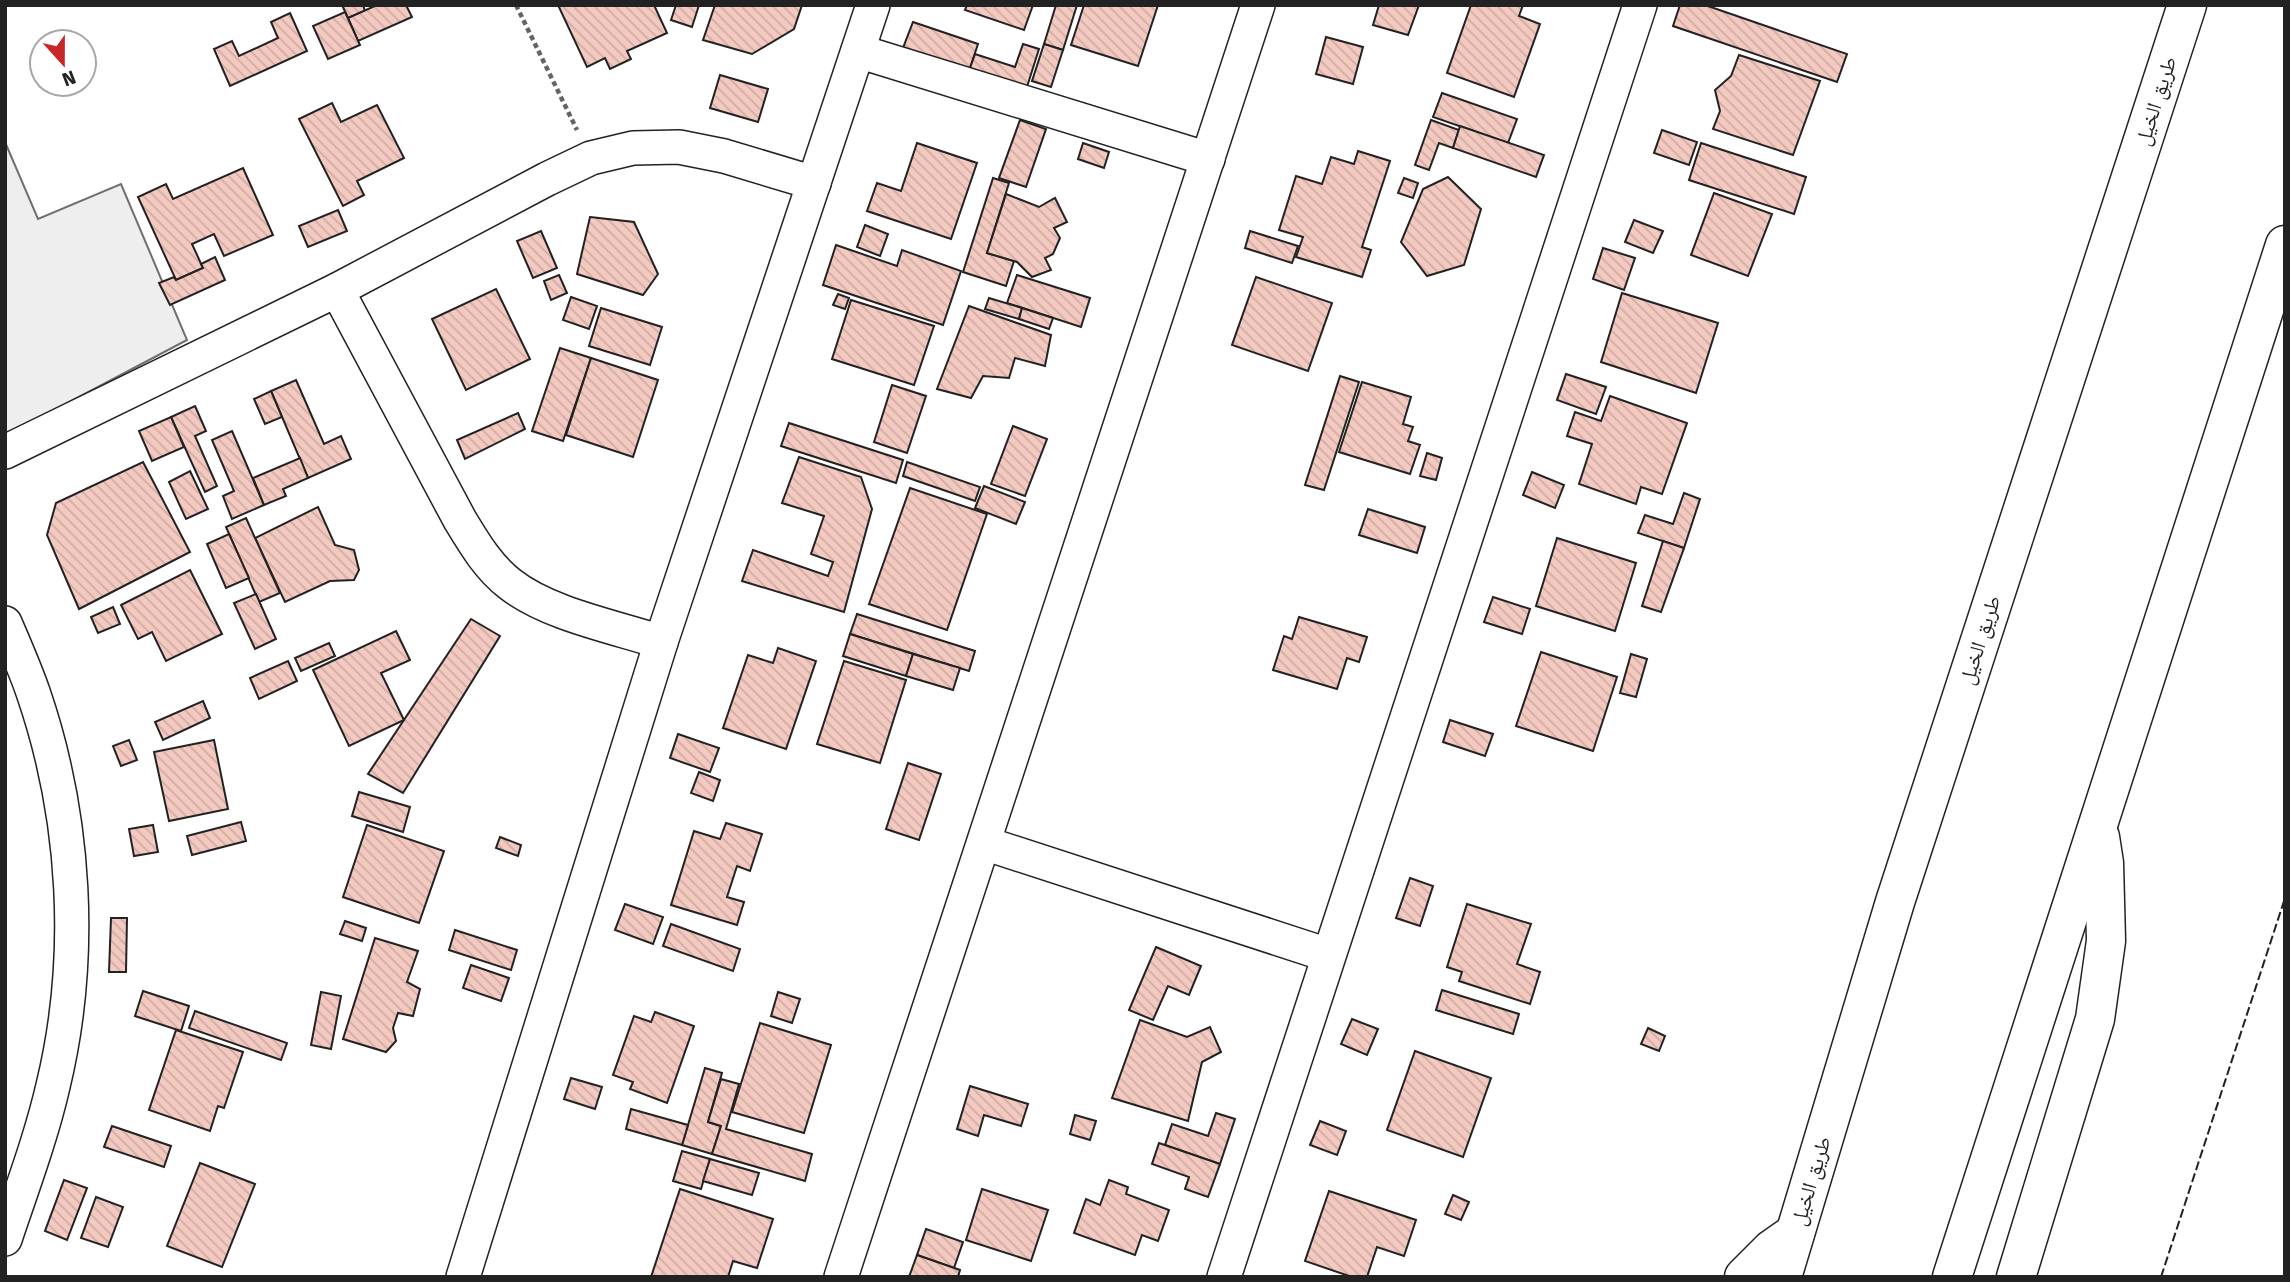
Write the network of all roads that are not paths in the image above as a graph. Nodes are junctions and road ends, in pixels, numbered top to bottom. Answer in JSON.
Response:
{"nodes":[{"id":1,"x":873,"y":5,"type":"edge"},
{"id":2,"x":1258,"y":5,"type":"edge"},
{"id":3,"x":2187,"y":5,"type":"edge"},
{"id":4,"x":1639,"y":6,"type":"edge"},
{"id":5,"x":858,"y":51,"type":"junction"},
{"id":6,"x":1208,"y":159,"type":"junction"},
{"id":7,"x":814,"y":183,"type":"junction"},
{"id":8,"x":2285,"y":244,"type":"edge"},
{"id":9,"x":337,"y":290,"type":"junction"},
{"id":10,"x":5,"y":452,"type":"edge"},
{"id":11,"x":5,"y":623,"type":"edge"},
{"id":12,"x":662,"y":642,"type":"junction"},
{"id":13,"x":2098,"y":824,"type":"junction"},
{"id":14,"x":984,"y":844,"type":"junction"},
{"id":15,"x":1328,"y":955,"type":"junction"},
{"id":16,"x":1795,"y":1233,"type":"junction"},
{"id":17,"x":5,"y":1239,"type":"edge"},
{"id":18,"x":463,"y":1277,"type":"edge"},
{"id":19,"x":841,"y":1277,"type":"edge"},
{"id":20,"x":1224,"y":1277,"type":"edge"},
{"id":21,"x":1744,"y":1277,"type":"edge"},
{"id":22,"x":1782,"y":1277,"type":"edge"},
{"id":23,"x":1952,"y":1277,"type":"edge"},
{"id":24,"x":2016,"y":1277,"type":"edge"}],
"edges":[{"from":1,"to":5,"type":"street"},
{"from":2,"to":6,"type":"street"},
{"from":3,"to":16,"type":"highway","name":"طريق الخيل"},
{"from":4,"to":15,"type":"street"},
{"from":5,"to":6,"type":"street"},
{"from":5,"to":7,"type":"street"},
{"from":6,"to":14,"type":"street"},
{"from":7,"to":9,"type":"street"},
{"from":7,"to":12,"type":"street"},
{"from":8,"to":13,"type":"highway"},
{"from":9,"to":10,"type":"street"},
{"from":9,"to":12,"type":"street"},
{"from":11,"to":17,"type":"street"},
{"from":12,"to":18,"type":"street"},
{"from":13,"to":23,"type":"highway"},
{"from":13,"to":24,"type":"highway"},
{"from":14,"to":15,"type":"street"},
{"from":14,"to":19,"type":"street"},
{"from":15,"to":20,"type":"street"},
{"from":16,"to":21,"type":"highway"},
{"from":16,"to":22,"type":"highway","name":"طريق الخيل"}]}
